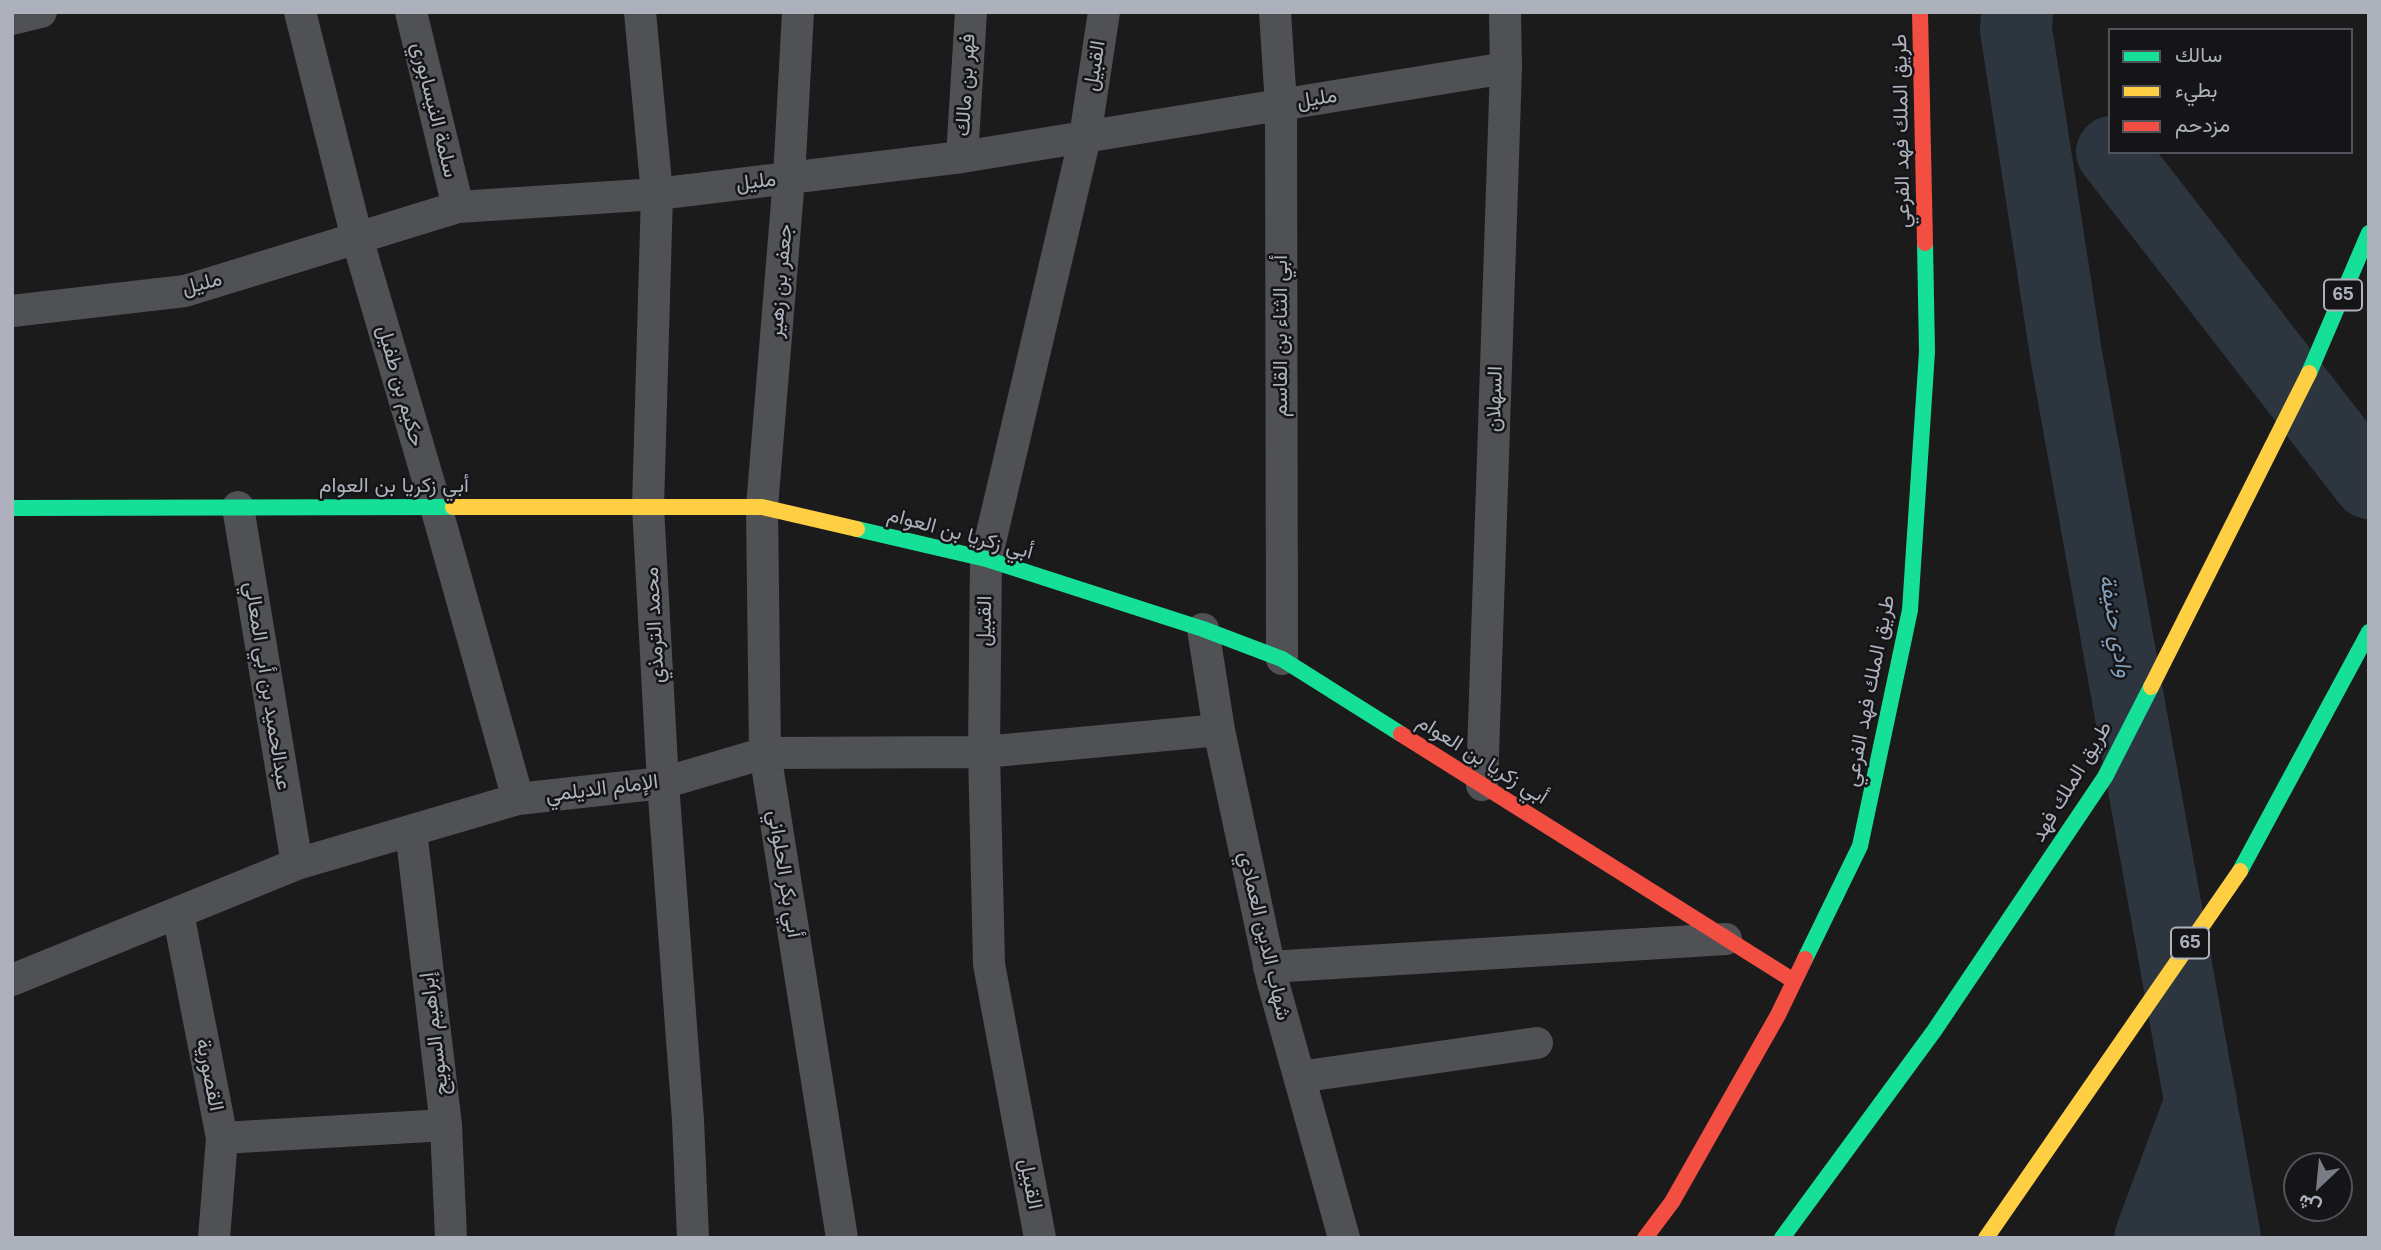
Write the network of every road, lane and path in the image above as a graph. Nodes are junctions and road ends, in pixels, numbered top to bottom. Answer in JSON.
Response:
{"nodes":[{"id":1,"x":41,"y":12,"type":"edge"},
{"id":2,"x":300,"y":12,"type":"edge"},
{"id":3,"x":411,"y":12,"type":"edge"},
{"id":4,"x":640,"y":12,"type":"edge"},
{"id":5,"x":798,"y":12,"type":"edge"},
{"id":6,"x":971,"y":12,"type":"edge"},
{"id":7,"x":1104,"y":12,"type":"edge"},
{"id":8,"x":1275,"y":12,"type":"edge"},
{"id":9,"x":1505,"y":12,"type":"edge"},
{"id":10,"x":1920,"y":12,"type":"edge"},
{"id":11,"x":12,"y":19,"type":"edge"},
{"id":12,"x":1506,"y":68,"type":"junction"},
{"id":13,"x":1281,"y":105,"type":"junction"},
{"id":14,"x":1085,"y":137,"type":"junction"},
{"id":15,"x":962,"y":157,"type":"junction"},
{"id":16,"x":789,"y":178,"type":"junction"},
{"id":17,"x":657,"y":194,"type":"junction"},
{"id":18,"x":458,"y":207,"type":"junction"},
{"id":19,"x":2369,"y":233,"type":"edge"},
{"id":20,"x":357,"y":238,"type":"junction"},
{"id":21,"x":12,"y":311,"type":"edge"},
{"id":22,"x":238,"y":507,"type":"junction"},
{"id":23,"x":436,"y":507,"type":"junction"},
{"id":24,"x":649,"y":507,"type":"junction"},
{"id":25,"x":762,"y":507,"type":"junction"},
{"id":26,"x":12,"y":508,"type":"edge"},
{"id":27,"x":986,"y":559,"type":"junction"},
{"id":28,"x":1203,"y":629,"type":"junction"},
{"id":29,"x":2369,"y":632,"type":"edge"},
{"id":30,"x":1282,"y":659,"type":"junction"},
{"id":31,"x":1219,"y":730,"type":"junction"},
{"id":32,"x":984,"y":752,"type":"junction"},
{"id":33,"x":765,"y":753,"type":"junction"},
{"id":34,"x":663,"y":783,"type":"junction"},
{"id":35,"x":1482,"y":785,"type":"junction"},
{"id":36,"x":517,"y":799,"type":"junction"},
{"id":37,"x":411,"y":831,"type":"junction"},
{"id":38,"x":297,"y":864,"type":"junction"},
{"id":39,"x":178,"y":913,"type":"junction"},
{"id":40,"x":1726,"y":939,"type":"junction"},
{"id":41,"x":1269,"y":967,"type":"junction"},
{"id":42,"x":12,"y":980,"type":"edge"},
{"id":43,"x":1794,"y":981,"type":"junction"},
{"id":44,"x":1537,"y":1043,"type":"dead end"},
{"id":45,"x":1299,"y":1077,"type":"junction"},
{"id":46,"x":446,"y":1125,"type":"junction"},
{"id":47,"x":222,"y":1138,"type":"junction"},
{"id":48,"x":215,"y":1238,"type":"edge"},
{"id":49,"x":451,"y":1238,"type":"edge"},
{"id":50,"x":693,"y":1238,"type":"edge"},
{"id":51,"x":842,"y":1238,"type":"edge"},
{"id":52,"x":1040,"y":1238,"type":"edge"},
{"id":53,"x":1344,"y":1238,"type":"edge"},
{"id":54,"x":1645,"y":1238,"type":"edge"},
{"id":55,"x":1782,"y":1238,"type":"edge"},
{"id":56,"x":1986,"y":1238,"type":"edge"}],
"edges":[{"from":1,"to":11,"type":"street"},
{"from":2,"to":20,"type":"street","name":"حكيم بن طفيل"},
{"from":3,"to":18,"type":"street","name":"سلمة النيسابوري"},
{"from":4,"to":17,"type":"street","name":"محمد الترمذي"},
{"from":5,"to":16,"type":"street","name":"جعفر بن زهير"},
{"from":6,"to":15,"type":"street","name":"فهر بن مالك"},
{"from":7,"to":14,"type":"street","name":"القبيل"},
{"from":8,"to":13,"type":"street","name":"أبي الثناء بن القاسم"},
{"from":9,"to":12,"type":"street","name":"السهلان"},
{"from":10,"to":43,"type":"main road","name":"طريق الملك فهد الفرعي"},
{"from":12,"to":13,"type":"street","name":"مليل"},
{"from":12,"to":35,"type":"street","name":"السهلان"},
{"from":13,"to":14,"type":"street","name":"مليل"},
{"from":13,"to":30,"type":"street","name":"أبي الثناء بن القاسم"},
{"from":14,"to":15,"type":"street","name":"مليل"},
{"from":14,"to":27,"type":"street","name":"القبيل"},
{"from":15,"to":16,"type":"street","name":"مليل"},
{"from":16,"to":17,"type":"street","name":"مليل"},
{"from":16,"to":25,"type":"street","name":"جعفر بن زهير"},
{"from":17,"to":18,"type":"street","name":"مليل"},
{"from":17,"to":24,"type":"street","name":"محمد الترمذي"},
{"from":18,"to":20,"type":"street","name":"مليل"},
{"from":19,"to":55,"type":"main road","name":"طريق الملك فهد","number":"65"},
{"from":20,"to":21,"type":"street","name":"مليل"},
{"from":20,"to":23,"type":"street","name":"حكيم بن طفيل"},
{"from":22,"to":23,"type":"main road","name":"أبي زكريا بن العوام"},
{"from":22,"to":26,"type":"main road","name":"أبي زكريا بن العوام"},
{"from":22,"to":38,"type":"street","name":"عبدالحميد بن أبي المعالي"},
{"from":23,"to":24,"type":"main road","name":"أبي زكريا بن العوام"},
{"from":23,"to":36,"type":"street","name":"حكيم بن طفيل"},
{"from":24,"to":25,"type":"main road","name":"أبي زكريا بن العوام"},
{"from":24,"to":34,"type":"street","name":"محمد الترمذي"},
{"from":25,"to":27,"type":"main road","name":"أبي زكريا بن العوام"},
{"from":25,"to":33,"type":"street","name":"أبي بكر الحلواني"},
{"from":27,"to":28,"type":"main road","name":"أبي زكريا بن العوام"},
{"from":27,"to":32,"type":"street","name":"القبيل"},
{"from":28,"to":30,"type":"main road","name":"أبي زكريا بن العوام"},
{"from":28,"to":31,"type":"street","name":"شهاب الدين العمادي"},
{"from":29,"to":56,"type":"main road","number":"65"},
{"from":30,"to":35,"type":"main road","name":"أبي زكريا بن العوام"},
{"from":31,"to":32,"type":"street","name":"الإمام الديلمي"},
{"from":31,"to":41,"type":"street","name":"شهاب الدين العمادي"},
{"from":32,"to":33,"type":"street","name":"الإمام الديلمي"},
{"from":32,"to":52,"type":"street","name":"القبيل"},
{"from":33,"to":34,"type":"street","name":"الإمام الديلمي"},
{"from":33,"to":51,"type":"street","name":"أبي بكر الحلواني"},
{"from":34,"to":36,"type":"street","name":"الإمام الديلمي"},
{"from":34,"to":50,"type":"street","name":"محمد الترمذي"},
{"from":35,"to":40,"type":"main road","name":"أبي زكريا بن العوام"},
{"from":36,"to":37,"type":"street","name":"الإمام الديلمي"},
{"from":37,"to":38,"type":"street","name":"الإمام الديلمي"},
{"from":37,"to":46,"type":"street","name":"إبراهيم السويح"},
{"from":38,"to":39,"type":"street","name":"الإمام الديلمي"},
{"from":39,"to":42,"type":"street","name":"الإمام الديلمي"},
{"from":39,"to":47,"type":"street","name":"القصورية"},
{"from":40,"to":41,"type":"street"},
{"from":40,"to":43,"type":"main road","name":"أبي زكريا بن العوام"},
{"from":41,"to":45,"type":"street","name":"شهاب الدين العمادي"},
{"from":43,"to":54,"type":"main road","name":"طريق الملك فهد الفرعي"},
{"from":44,"to":45,"type":"street"},
{"from":45,"to":53,"type":"street","name":"شهاب الدين العمادي"},
{"from":46,"to":47,"type":"street"},
{"from":46,"to":49,"type":"street","name":"إبراهيم السويح"},
{"from":47,"to":48,"type":"street","name":"القصورية"}]}
